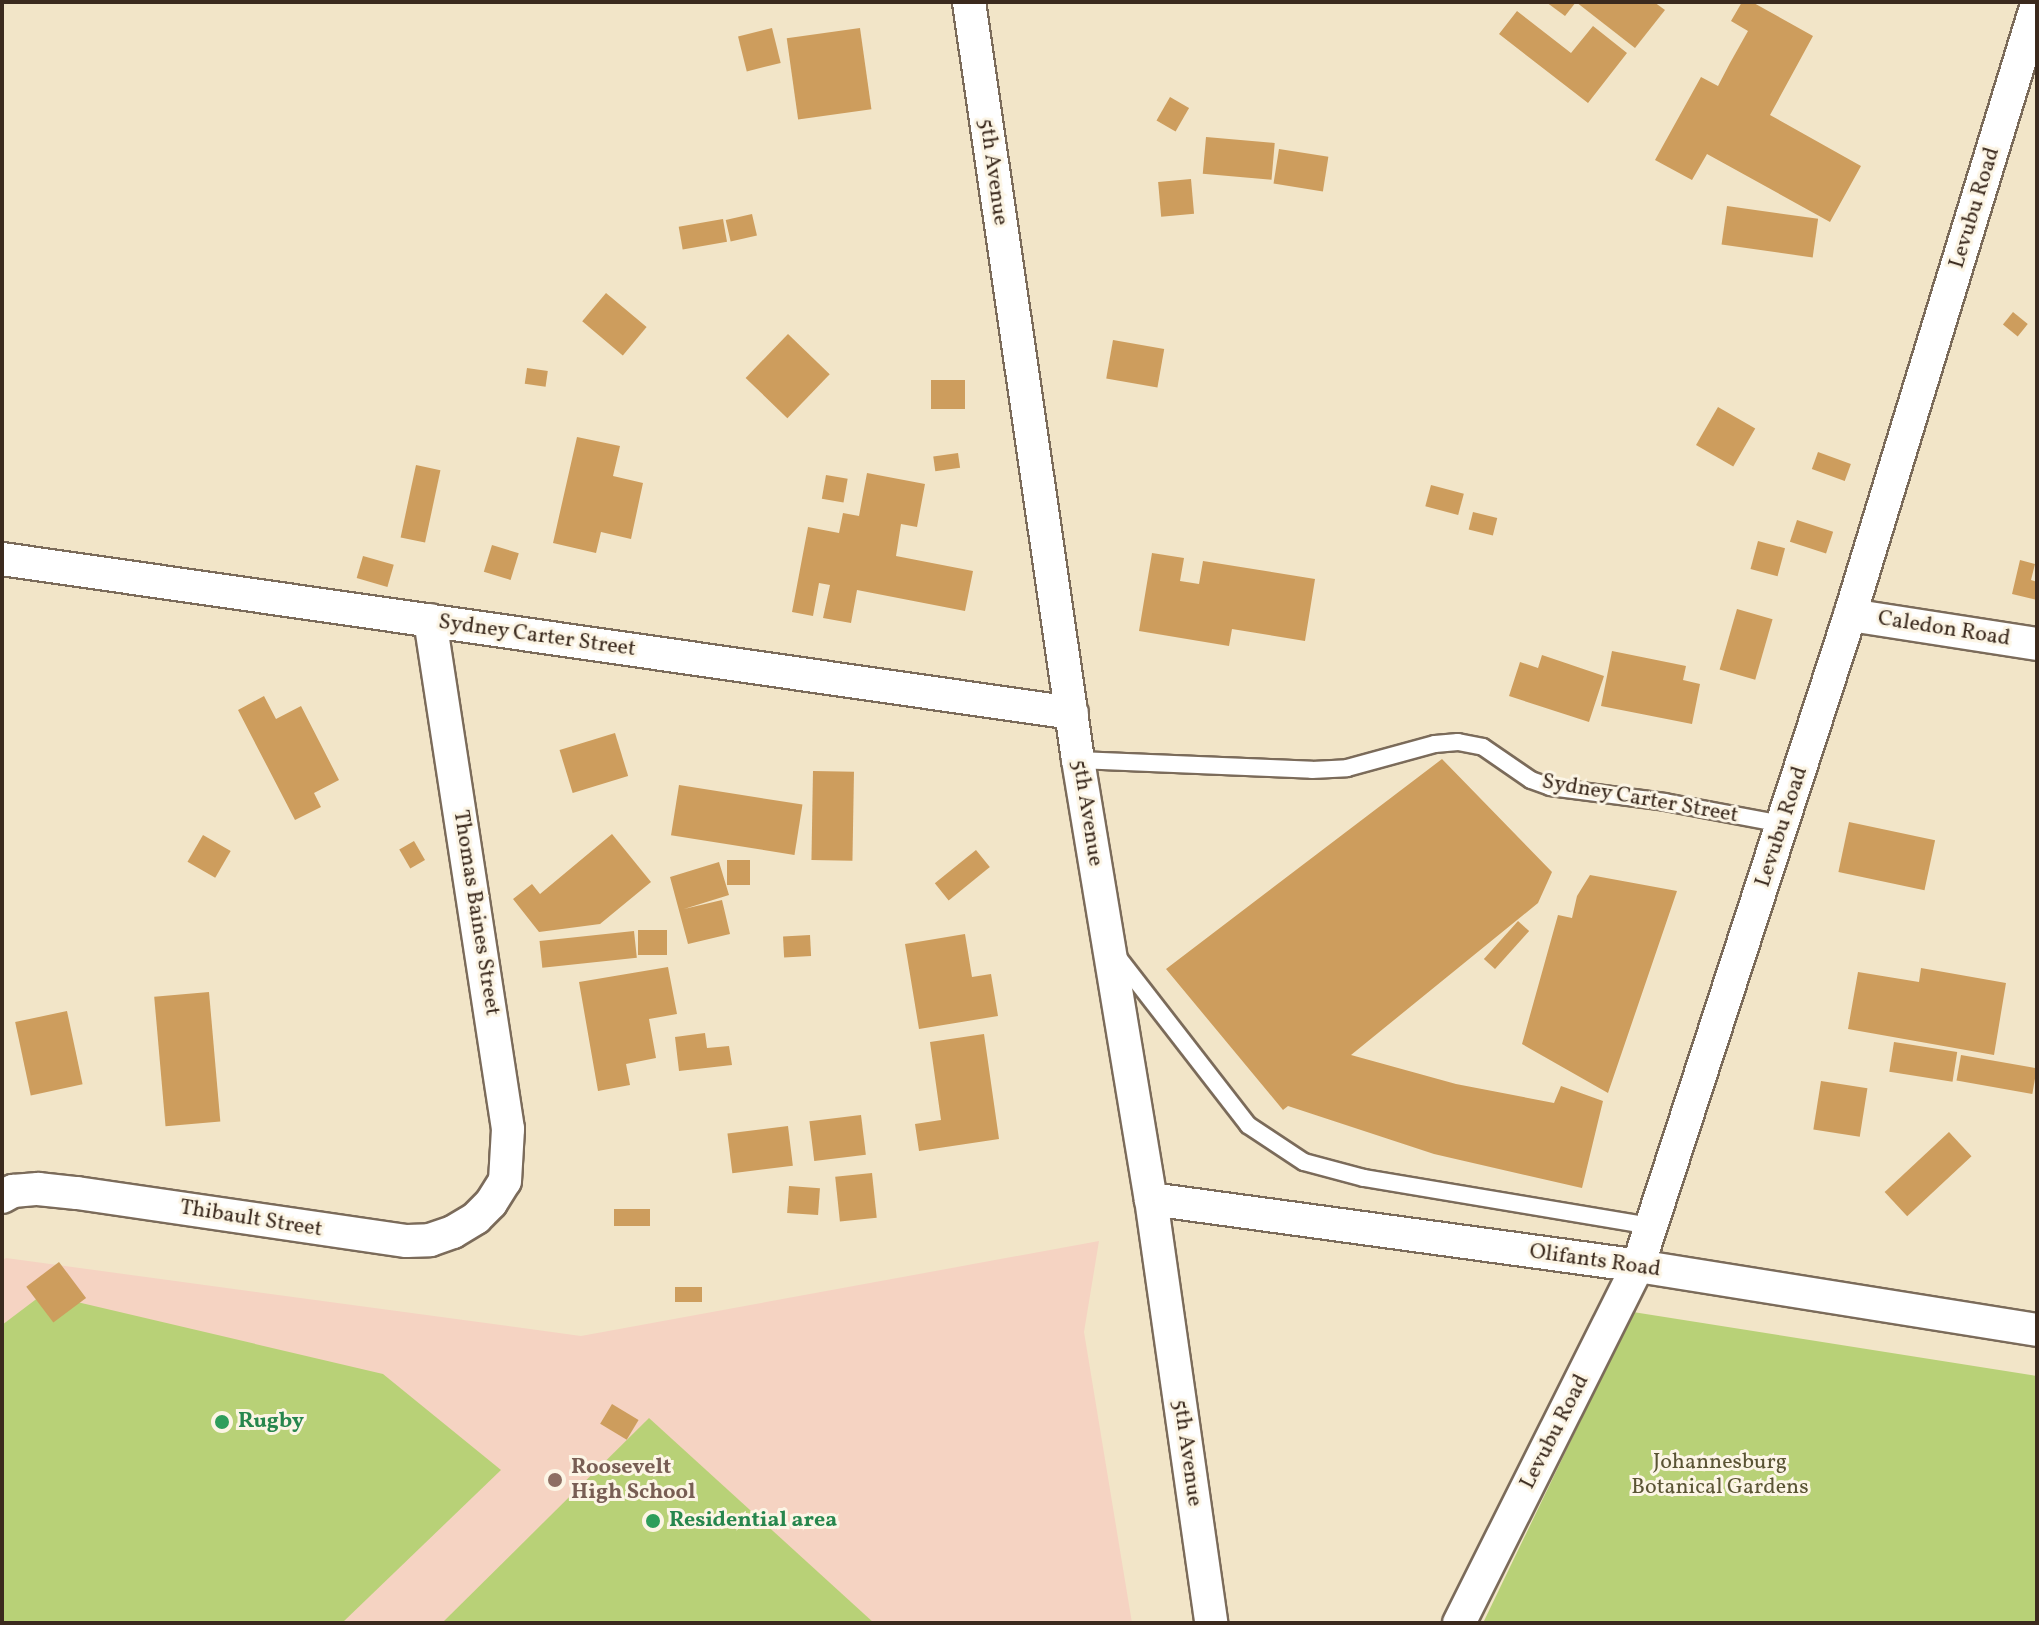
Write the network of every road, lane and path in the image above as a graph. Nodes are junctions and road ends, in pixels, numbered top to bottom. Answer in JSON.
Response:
{"nodes":[{"id":1,"x":969,"y":2,"type":"edge"},
{"id":2,"x":2037,"y":4,"type":"edge"},
{"id":3,"x":2,"y":559,"type":"edge"},
{"id":4,"x":1850,"y":615,"type":"junction"},
{"id":5,"x":430,"y":620,"type":"junction"},
{"id":6,"x":2037,"y":644,"type":"edge"},
{"id":7,"x":1072,"y":713,"type":"junction"},
{"id":8,"x":1078,"y":760,"type":"junction"},
{"id":9,"x":1783,"y":824,"type":"junction"},
{"id":10,"x":1109,"y":946,"type":"junction"},
{"id":11,"x":2,"y":1197,"type":"edge"},
{"id":12,"x":1151,"y":1199,"type":"junction"},
{"id":13,"x":491,"y":1203,"type":"joint"},
{"id":14,"x":1651,"y":1226,"type":"junction"},
{"id":15,"x":1638,"y":1266,"type":"junction"},
{"id":16,"x":2037,"y":1330,"type":"edge"},
{"id":17,"x":1211,"y":1623,"type":"edge"},
{"id":18,"x":1459,"y":1623,"type":"edge"}],
"edges":[{"from":1,"to":7,"type":"street","name":"5th Avenue"},
{"from":2,"to":4,"type":"street","name":"Levubu Road"},
{"from":3,"to":5,"type":"street","name":"Sydney Carter Street"},
{"from":4,"to":6,"type":"street","name":"Caledon Road"},
{"from":4,"to":9,"type":"street","name":"Levubu Road"},
{"from":5,"to":7,"type":"street","name":"Sydney Carter Street"},
{"from":5,"to":13,"type":"street","name":"Thomas Baines Street"},
{"from":7,"to":8,"type":"street","name":"5th Avenue"},
{"from":8,"to":9,"type":"lane","name":"Sydney Carter Street"},
{"from":8,"to":10,"type":"street","name":"5th Avenue"},
{"from":9,"to":14,"type":"street","name":"Levubu Road"},
{"from":10,"to":12,"type":"street","name":"5th Avenue"},
{"from":10,"to":14,"type":"lane"},
{"from":11,"to":13,"type":"street","name":"Thibault Street"},
{"from":12,"to":15,"type":"street","name":"Olifants Road"},
{"from":12,"to":17,"type":"street","name":"5th Avenue"},
{"from":14,"to":15,"type":"street","name":"Levubu Road"},
{"from":15,"to":16,"type":"street","name":"Olifants Road"},
{"from":15,"to":18,"type":"street","name":"Levubu Road"}]}
